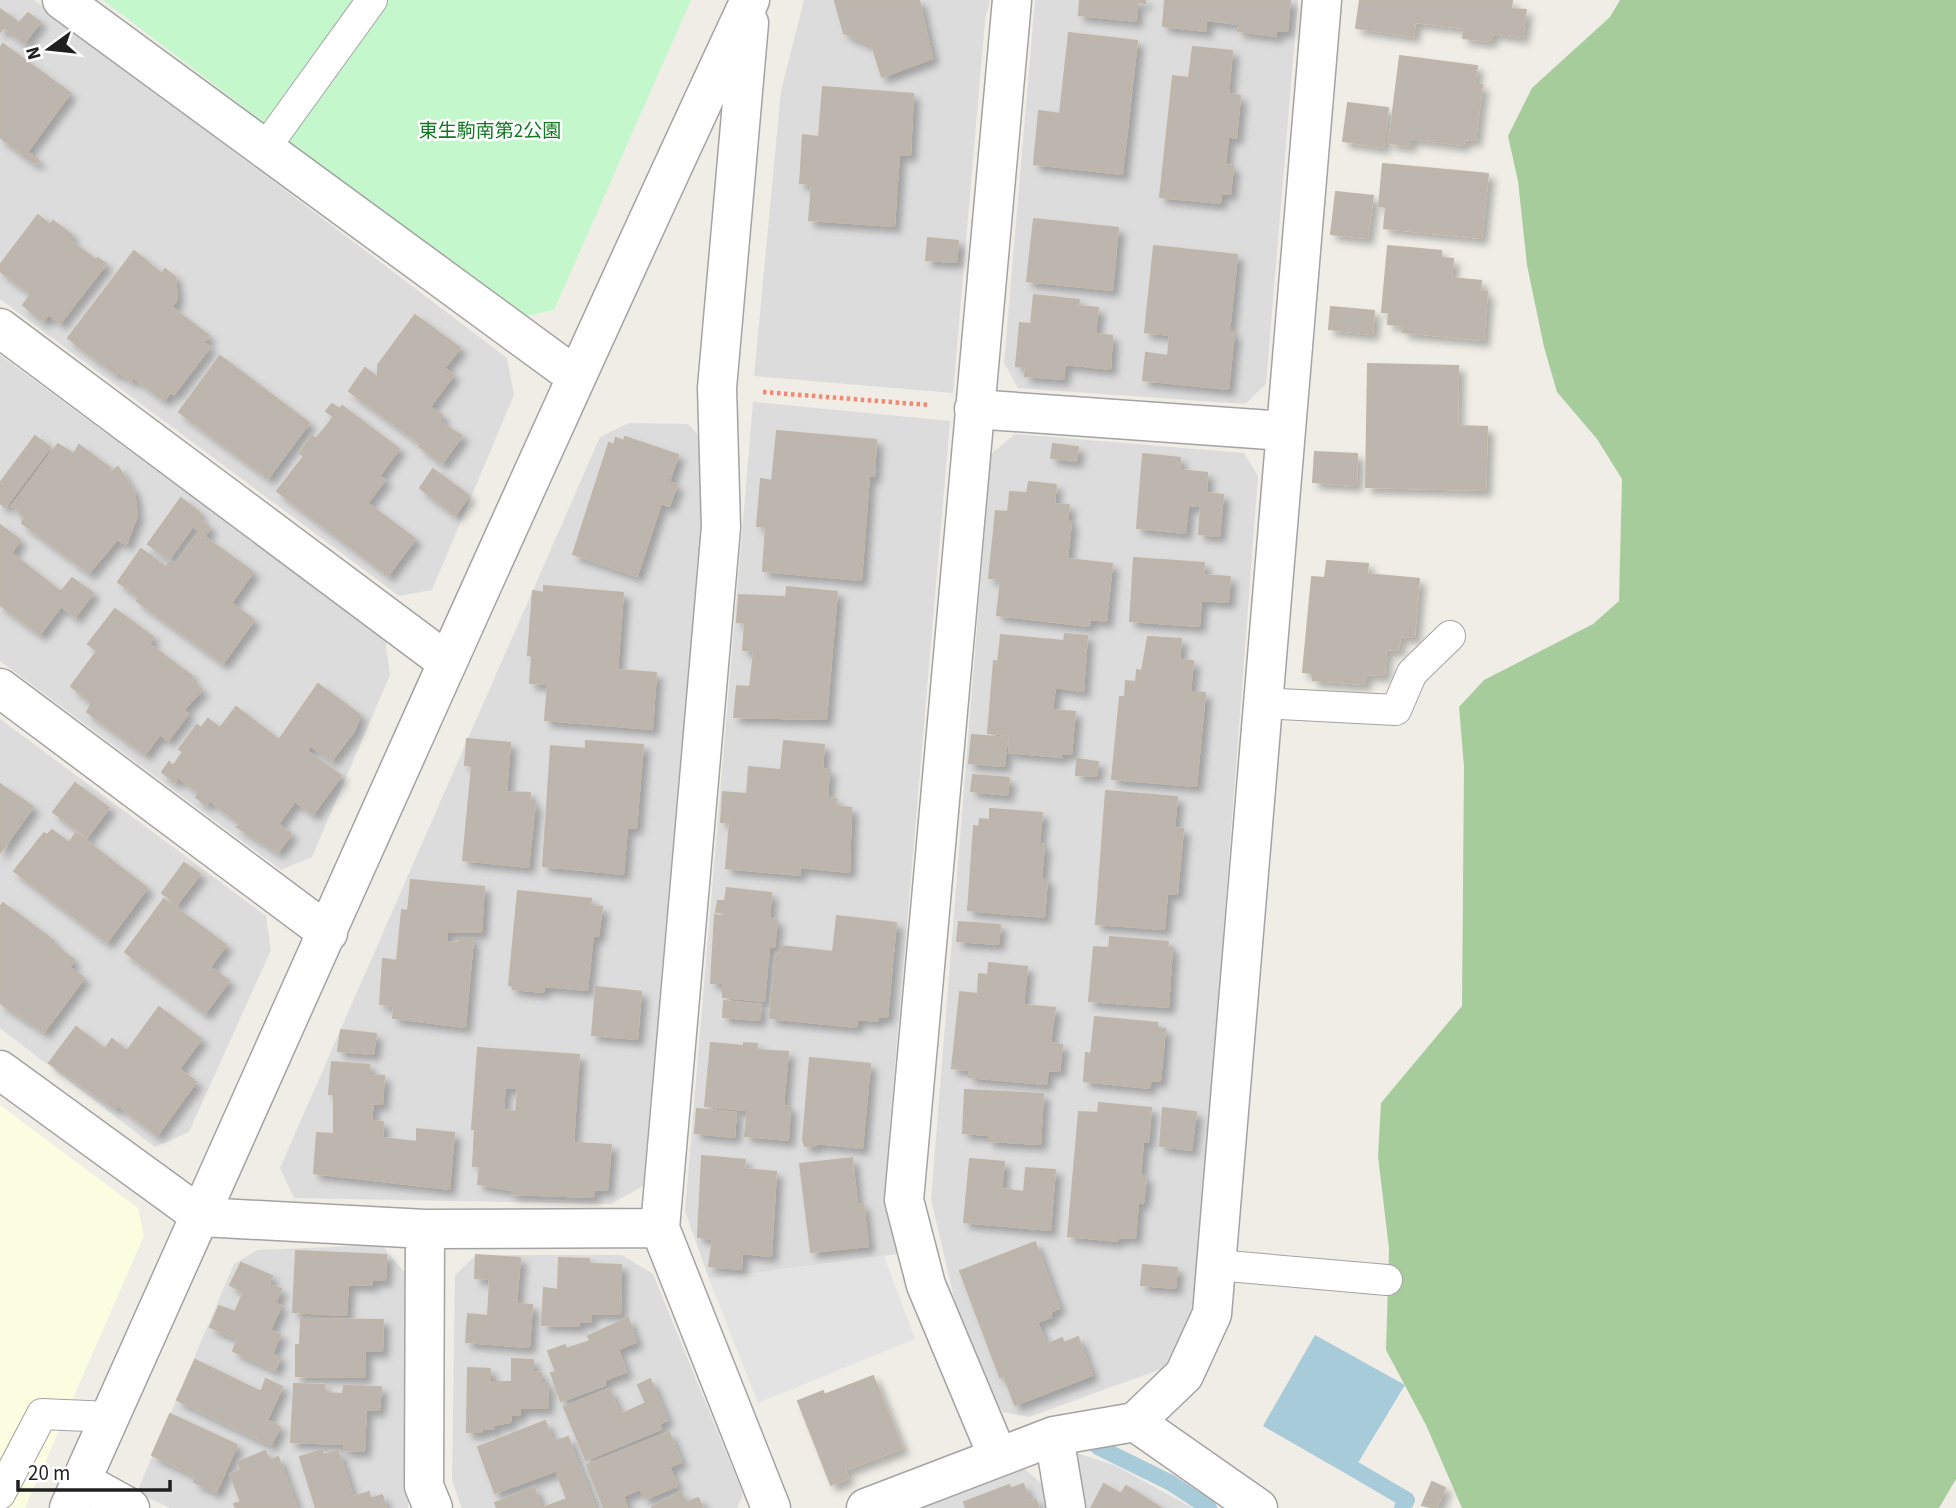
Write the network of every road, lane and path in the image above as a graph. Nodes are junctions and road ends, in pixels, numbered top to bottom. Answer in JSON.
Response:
{"nodes":[{"id":1,"x":62,"y":0,"type":"edge"},
{"id":2,"x":372,"y":0,"type":"edge"},
{"id":3,"x":751,"y":0,"type":"edge"},
{"id":4,"x":1012,"y":0,"type":"edge"},
{"id":5,"x":1322,"y":0,"type":"edge"},
{"id":6,"x":263,"y":151,"type":"junction"},
{"id":7,"x":0,"y":328,"type":"edge"},
{"id":8,"x":575,"y":376,"type":"junction"},
{"id":9,"x":717,"y":388,"type":"junction"},
{"id":10,"x":974,"y":408,"type":"junction"},
{"id":11,"x":1284,"y":430,"type":"junction"},
{"id":12,"x":1450,"y":635,"type":"dead end"},
{"id":13,"x":447,"y":662,"type":"junction"},
{"id":14,"x":0,"y":688,"type":"edge"},
{"id":15,"x":1262,"y":702,"type":"junction"},
{"id":16,"x":328,"y":933,"type":"junction"},
{"id":17,"x":0,"y":1070,"type":"edge"},
{"id":18,"x":202,"y":1217,"type":"junction"},
{"id":19,"x":660,"y":1228,"type":"junction"},
{"id":20,"x":425,"y":1229,"type":"junction"},
{"id":21,"x":1216,"y":1265,"type":"junction"},
{"id":22,"x":1387,"y":1280,"type":"dead end"},
{"id":23,"x":110,"y":1417,"type":"junction"},
{"id":24,"x":1135,"y":1422,"type":"junction"},
{"id":25,"x":1054,"y":1436,"type":"junction"},
{"id":26,"x":998,"y":1457,"type":"junction"},
{"id":27,"x":0,"y":1494,"type":"edge"},
{"id":28,"x":75,"y":1494,"type":"edge"},
{"id":29,"x":130,"y":1508,"type":"edge"},
{"id":30,"x":433,"y":1508,"type":"edge"},
{"id":31,"x":771,"y":1508,"type":"edge"},
{"id":32,"x":866,"y":1508,"type":"edge"},
{"id":33,"x":1066,"y":1508,"type":"edge"},
{"id":34,"x":1258,"y":1508,"type":"edge"}],
"edges":[{"from":1,"to":6,"type":"street"},
{"from":2,"to":6,"type":"lane"},
{"from":3,"to":8,"type":"street"},
{"from":3,"to":9,"type":"street"},
{"from":4,"to":10,"type":"street"},
{"from":5,"to":11,"type":"street"},
{"from":6,"to":8,"type":"street"},
{"from":7,"to":13,"type":"street"},
{"from":8,"to":13,"type":"street"},
{"from":9,"to":10,"type":"path"},
{"from":9,"to":19,"type":"street"},
{"from":10,"to":11,"type":"street"},
{"from":10,"to":26,"type":"street"},
{"from":11,"to":15,"type":"street"},
{"from":12,"to":15,"type":"lane"},
{"from":13,"to":16,"type":"street"},
{"from":14,"to":16,"type":"street"},
{"from":15,"to":21,"type":"street"},
{"from":16,"to":18,"type":"street"},
{"from":17,"to":18,"type":"street"},
{"from":18,"to":20,"type":"street"},
{"from":18,"to":23,"type":"street"},
{"from":19,"to":20,"type":"street"},
{"from":19,"to":31,"type":"street"},
{"from":20,"to":30,"type":"street"},
{"from":21,"to":22,"type":"lane"},
{"from":21,"to":24,"type":"street"},
{"from":23,"to":27,"type":"lane"},
{"from":23,"to":28,"type":"street"},
{"from":24,"to":25,"type":"street"},
{"from":24,"to":34,"type":"street"},
{"from":25,"to":26,"type":"street"},
{"from":25,"to":33,"type":"street"},
{"from":26,"to":32,"type":"street"},
{"from":28,"to":29,"type":"street"}]}
